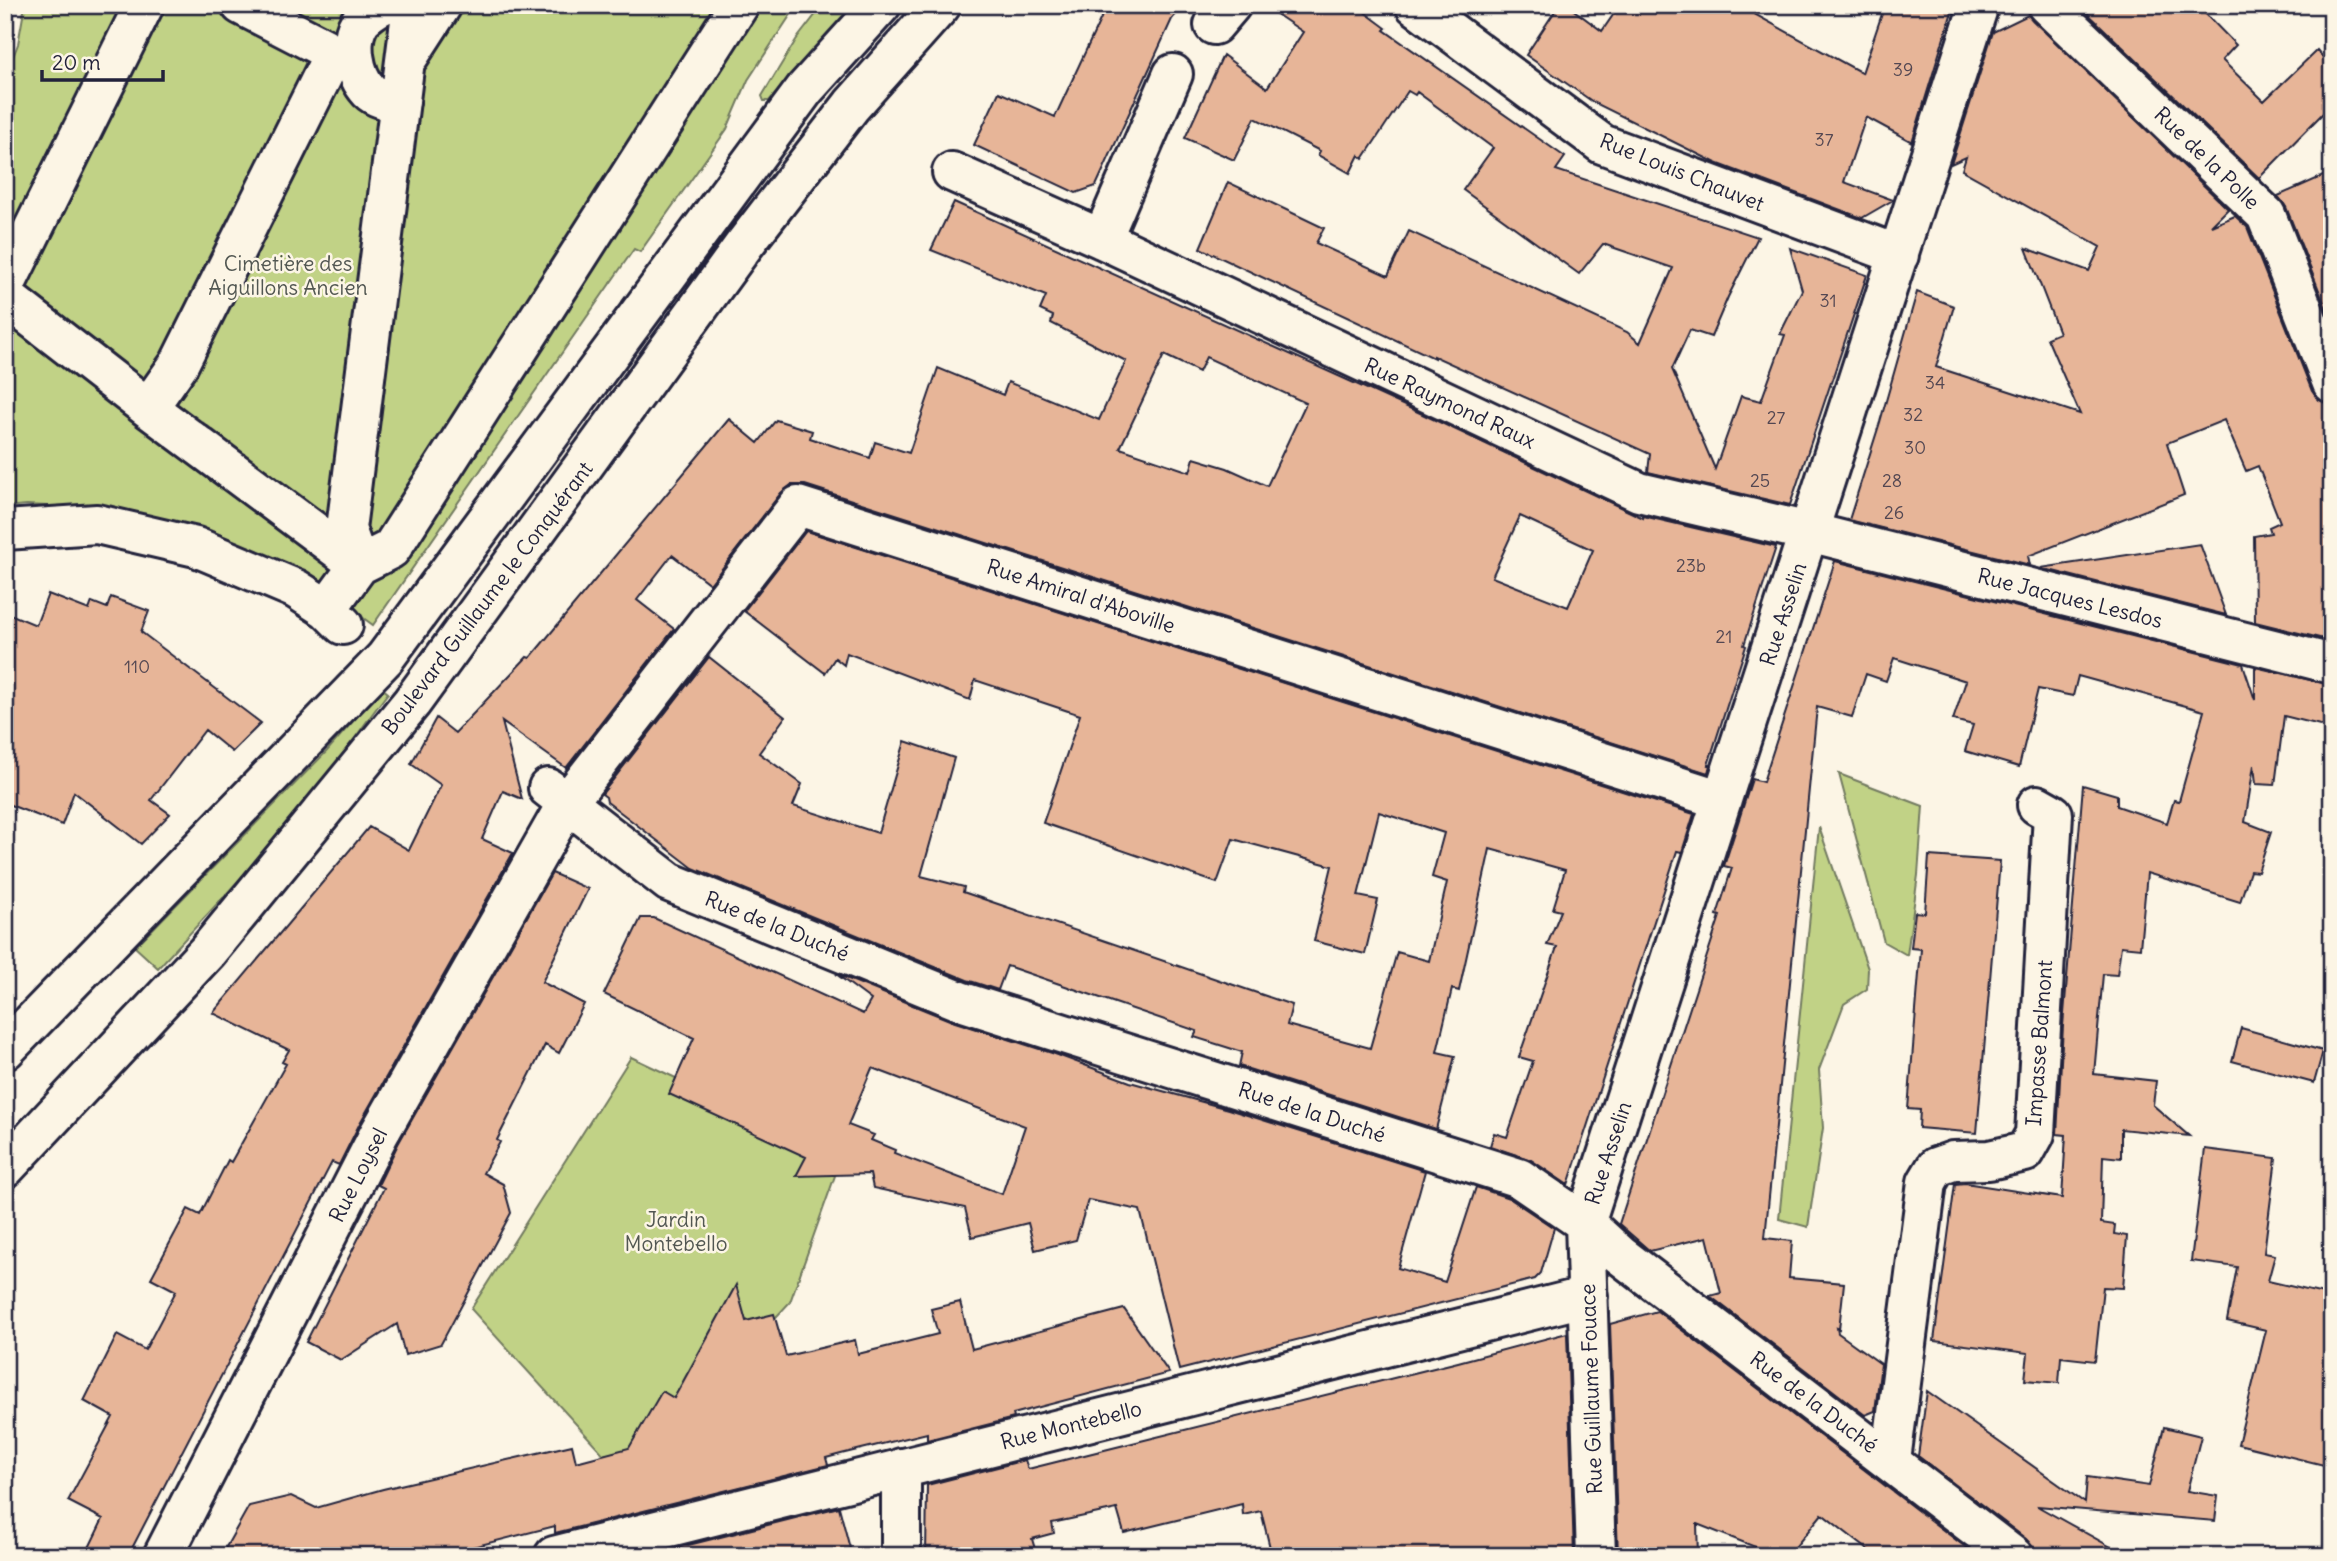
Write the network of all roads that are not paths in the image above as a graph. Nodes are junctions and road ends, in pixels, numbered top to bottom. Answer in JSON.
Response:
{"nodes":[{"id":1,"x":144,"y":5,"type":"edge"},
{"id":2,"x":241,"y":5,"type":"edge"},
{"id":3,"x":382,"y":5,"type":"edge"},
{"id":4,"x":412,"y":5,"type":"edge"},
{"id":5,"x":442,"y":5,"type":"edge"},
{"id":6,"x":739,"y":5,"type":"edge"},
{"id":7,"x":881,"y":5,"type":"edge"},
{"id":8,"x":941,"y":5,"type":"edge"},
{"id":9,"x":1415,"y":5,"type":"edge"},
{"id":10,"x":1979,"y":5,"type":"edge"},
{"id":11,"x":2047,"y":5,"type":"edge"},
{"id":12,"x":344,"y":47,"type":"junction"},
{"id":13,"x":406,"y":62,"type":"junction"},
{"id":14,"x":1173,"y":74,"type":"dead end"},
{"id":15,"x":400,"y":102,"type":"junction"},
{"id":16,"x":953,"y":172,"type":"dead end"},
{"id":17,"x":1102,"y":239,"type":"junction"},
{"id":18,"x":1899,"y":255,"type":"junction"},
{"id":19,"x":5,"y":286,"type":"edge"},
{"id":20,"x":5,"y":297,"type":"edge"},
{"id":21,"x":2332,"y":383,"type":"edge"},
{"id":22,"x":148,"y":408,"type":"junction"},
{"id":23,"x":5,"y":530,"type":"edge"},
{"id":24,"x":1809,"y":532,"type":"junction"},
{"id":25,"x":359,"y":565,"type":"junction"},
{"id":26,"x":2332,"y":664,"type":"edge"},
{"id":27,"x":557,"y":795,"type":"junction"},
{"id":28,"x":1723,"y":800,"type":"junction"},
{"id":29,"x":2037,"y":806,"type":"dead end"},
{"id":30,"x":5,"y":1050,"type":"edge"},
{"id":31,"x":5,"y":1168,"type":"edge"},
{"id":32,"x":1585,"y":1223,"type":"junction"},
{"id":33,"x":1588,"y":1296,"type":"junction"},
{"id":34,"x":1891,"y":1461,"type":"junction"},
{"id":35,"x":901,"y":1468,"type":"junction"},
{"id":36,"x":163,"y":1556,"type":"edge"},
{"id":37,"x":554,"y":1556,"type":"edge"},
{"id":38,"x":901,"y":1556,"type":"edge"},
{"id":39,"x":1596,"y":1556,"type":"edge"},
{"id":40,"x":2013,"y":1556,"type":"edge"}],
"edges":[{"from":1,"to":19,"type":"street"},
{"from":2,"to":12,"type":"street"},
{"from":3,"to":12,"type":"street"},
{"from":4,"to":13,"type":"street"},
{"from":5,"to":13,"type":"street"},
{"from":6,"to":25,"type":"street"},
{"from":7,"to":30,"type":"street"},
{"from":8,"to":31,"type":"street","name":"Boulevard Guillaume le Conquérant"},
{"from":9,"to":18,"type":"street","name":"Rue Louis Chauvet"},
{"from":10,"to":18,"type":"street","name":"Rue Asselin"},
{"from":11,"to":21,"type":"street","name":"Rue de la Polle"},
{"from":12,"to":15,"type":"street"},
{"from":12,"to":22,"type":"street"},
{"from":13,"to":15,"type":"street"},
{"from":14,"to":17,"type":"street"},
{"from":15,"to":25,"type":"street"},
{"from":16,"to":17,"type":"street","name":"Rue Raymond Raux"},
{"from":17,"to":24,"type":"street","name":"Rue Raymond Raux"},
{"from":18,"to":24,"type":"street","name":"Rue Asselin"},
{"from":20,"to":22,"type":"street"},
{"from":22,"to":25,"type":"street"},
{"from":23,"to":25,"type":"street"},
{"from":24,"to":26,"type":"street","name":"Rue Jacques Lesdos"},
{"from":24,"to":28,"type":"street","name":"Rue Asselin"},
{"from":27,"to":28,"type":"street","name":"Rue Amiral d'Aboville"},
{"from":27,"to":32,"type":"street","name":"Rue de la Duché"},
{"from":27,"to":36,"type":"street","name":"Rue Loysel"},
{"from":28,"to":32,"type":"street","name":"Rue Asselin"},
{"from":29,"to":34,"type":"street","name":"Impasse Balmont"},
{"from":32,"to":33,"type":"street","name":"Rue Guillaume Fouace"},
{"from":32,"to":34,"type":"street","name":"Rue de la Duché"},
{"from":33,"to":35,"type":"street","name":"Rue Montebello"},
{"from":33,"to":39,"type":"street","name":"Rue Guillaume Fouace"},
{"from":34,"to":40,"type":"street","name":"Rue de la Duché"},
{"from":35,"to":37,"type":"street","name":"Rue Montebello"},
{"from":35,"to":38,"type":"street"}]}
